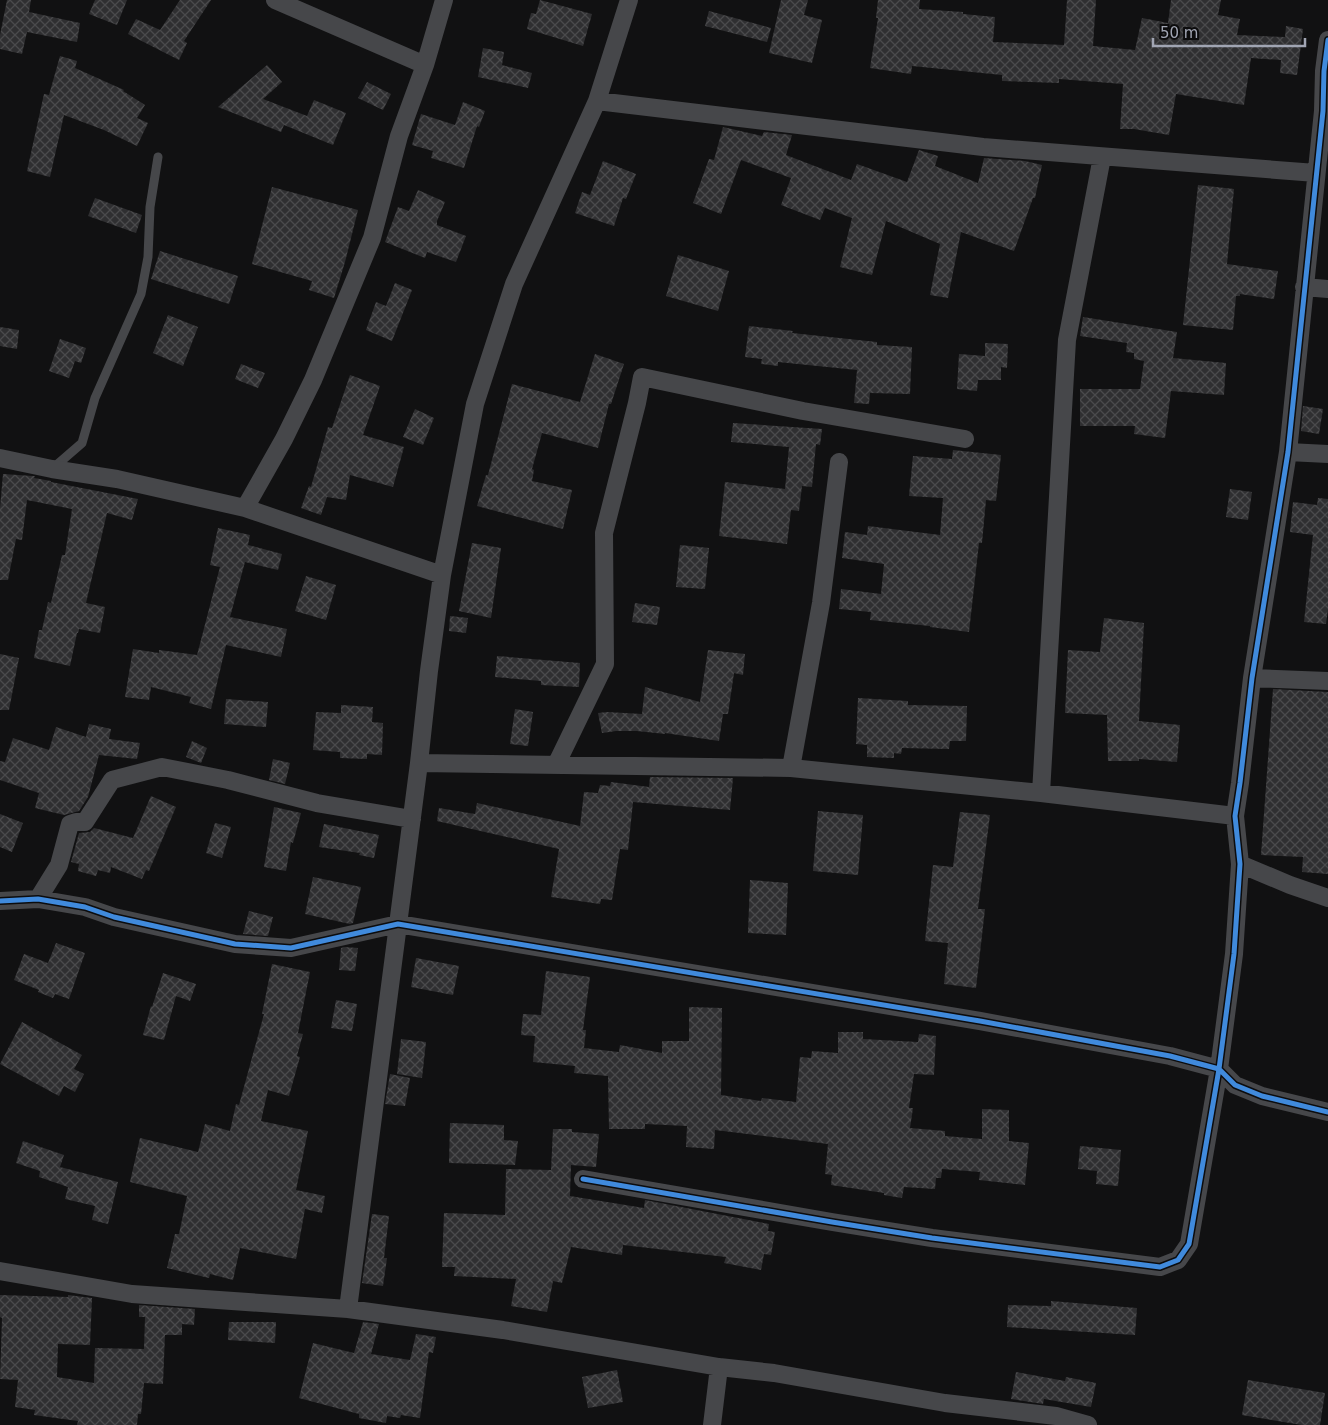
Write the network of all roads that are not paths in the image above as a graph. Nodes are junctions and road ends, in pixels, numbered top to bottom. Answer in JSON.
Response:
{"nodes":[{"id":1,"x":275,"y":0,"type":"edge"},
{"id":2,"x":444,"y":0,"type":"edge"},
{"id":3,"x":628,"y":0,"type":"edge"},
{"id":4,"x":1328,"y":40,"type":"edge"},
{"id":5,"x":424,"y":65,"type":"junction"},
{"id":6,"x":1326,"y":71,"type":"edge"},
{"id":7,"x":597,"y":101,"type":"junction"},
{"id":8,"x":158,"y":157,"type":"dead end"},
{"id":9,"x":1102,"y":157,"type":"junction"},
{"id":10,"x":1316,"y":173,"type":"junction"},
{"id":11,"x":1304,"y":287,"type":"junction"},
{"id":12,"x":1328,"y":289,"type":"edge"},
{"id":13,"x":965,"y":439,"type":"dead end"},
{"id":14,"x":1288,"y":452,"type":"junction"},
{"id":15,"x":1328,"y":454,"type":"edge"},
{"id":16,"x":0,"y":458,"type":"edge"},
{"id":17,"x":839,"y":462,"type":"dead end"},
{"id":18,"x":52,"y":469,"type":"junction"},
{"id":19,"x":245,"y":508,"type":"junction"},
{"id":20,"x":442,"y":575,"type":"junction"},
{"id":21,"x":1252,"y":678,"type":"junction"},
{"id":22,"x":1328,"y":681,"type":"edge"},
{"id":23,"x":420,"y":763,"type":"junction"},
{"id":24,"x":556,"y":765,"type":"junction"},
{"id":25,"x":791,"y":768,"type":"junction"},
{"id":26,"x":1042,"y":793,"type":"junction"},
{"id":27,"x":1235,"y":816,"type":"junction"},
{"id":28,"x":412,"y":819,"type":"junction"},
{"id":29,"x":1240,"y":864,"type":"junction"},
{"id":30,"x":1328,"y":898,"type":"edge"},
{"id":31,"x":38,"y":899,"type":"junction"},
{"id":32,"x":0,"y":901,"type":"edge"},
{"id":33,"x":398,"y":924,"type":"junction"},
{"id":34,"x":1218,"y":1069,"type":"junction"},
{"id":35,"x":1328,"y":1112,"type":"edge"},
{"id":36,"x":583,"y":1179,"type":"dead end"},
{"id":37,"x":0,"y":1271,"type":"edge"},
{"id":38,"x":348,"y":1308,"type":"junction"},
{"id":39,"x":719,"y":1367,"type":"junction"},
{"id":40,"x":712,"y":1425,"type":"edge"},
{"id":41,"x":1088,"y":1425,"type":"edge"}],
"edges":[{"from":1,"to":5,"type":"street"},
{"from":2,"to":5,"type":"street"},
{"from":3,"to":7,"type":"street"},
{"from":4,"to":6,"type":"street"},
{"from":5,"to":19,"type":"street"},
{"from":6,"to":10,"type":"street"},
{"from":7,"to":9,"type":"street"},
{"from":7,"to":20,"type":"street"},
{"from":8,"to":18,"type":"lane"},
{"from":9,"to":10,"type":"street"},
{"from":9,"to":26,"type":"street"},
{"from":10,"to":11,"type":"street"},
{"from":11,"to":12,"type":"street"},
{"from":11,"to":14,"type":"street"},
{"from":13,"to":24,"type":"street"},
{"from":14,"to":15,"type":"street"},
{"from":14,"to":21,"type":"street"},
{"from":16,"to":18,"type":"street"},
{"from":17,"to":25,"type":"street"},
{"from":18,"to":19,"type":"street"},
{"from":19,"to":20,"type":"street"},
{"from":20,"to":23,"type":"street"},
{"from":21,"to":22,"type":"street"},
{"from":21,"to":27,"type":"street"},
{"from":23,"to":24,"type":"street"},
{"from":23,"to":28,"type":"street"},
{"from":24,"to":25,"type":"street"},
{"from":25,"to":26,"type":"street"},
{"from":26,"to":27,"type":"street"},
{"from":27,"to":29,"type":"street"},
{"from":28,"to":31,"type":"street"},
{"from":28,"to":33,"type":"street"},
{"from":29,"to":30,"type":"street"},
{"from":29,"to":34,"type":"street"},
{"from":31,"to":32,"type":"street"},
{"from":31,"to":33,"type":"street"},
{"from":33,"to":34,"type":"street"},
{"from":33,"to":38,"type":"street"},
{"from":34,"to":35,"type":"street"},
{"from":34,"to":36,"type":"street"},
{"from":37,"to":38,"type":"street"},
{"from":38,"to":39,"type":"street"},
{"from":39,"to":40,"type":"street"},
{"from":39,"to":41,"type":"street"}]}
